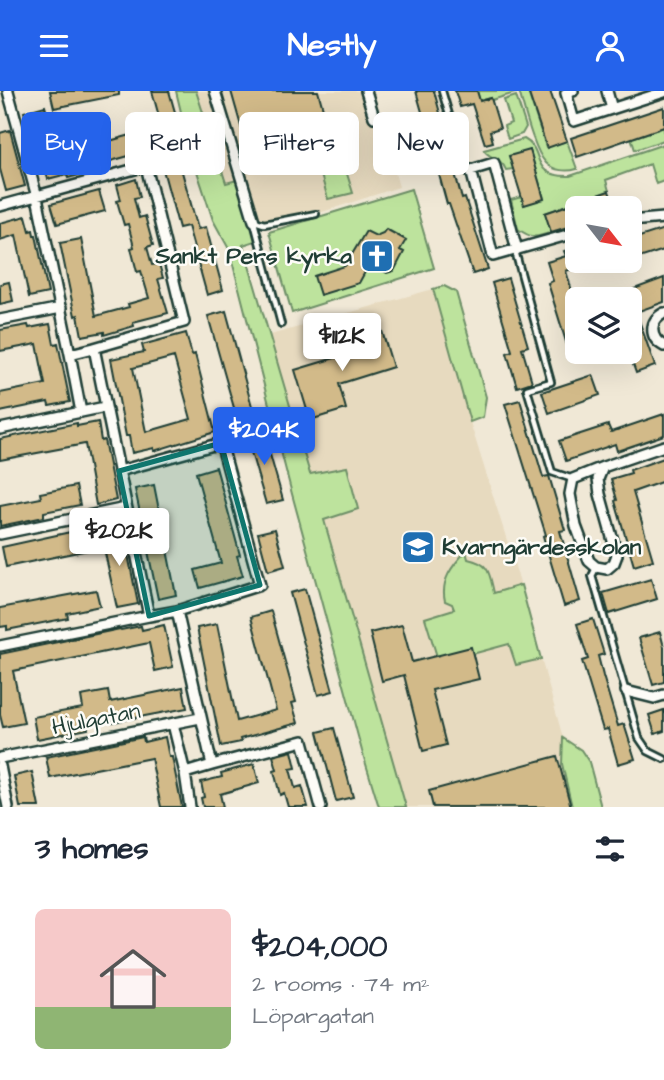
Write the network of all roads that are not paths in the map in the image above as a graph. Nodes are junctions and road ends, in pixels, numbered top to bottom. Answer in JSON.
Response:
{"nodes":[{"id":1,"x":8,"y":91,"type":"edge"},
{"id":2,"x":215,"y":91,"type":"edge"},
{"id":3,"x":366,"y":91,"type":"edge"},
{"id":4,"x":442,"y":91,"type":"edge"},
{"id":5,"x":573,"y":91,"type":"edge"},
{"id":6,"x":607,"y":91,"type":"edge"},
{"id":7,"x":664,"y":92,"type":"edge"},
{"id":8,"x":10,"y":105,"type":"junction"},
{"id":9,"x":0,"y":107,"type":"edge"},
{"id":10,"x":612,"y":109,"type":"junction"},
{"id":11,"x":373,"y":114,"type":"edge"},
{"id":12,"x":471,"y":170,"type":"junction"},
{"id":13,"x":37,"y":197,"type":"junction"},
{"id":14,"x":0,"y":206,"type":"edge"},
{"id":15,"x":316,"y":214,"type":"dead end"},
{"id":16,"x":664,"y":218,"type":"edge"},
{"id":17,"x":642,"y":220,"type":"edge"},
{"id":18,"x":254,"y":221,"type":"junction"},
{"id":19,"x":565,"y":236,"type":"edge"},
{"id":20,"x":516,"y":250,"type":"junction"},
{"id":21,"x":61,"y":308,"type":"junction"},
{"id":22,"x":664,"y":313,"type":"edge"},
{"id":23,"x":0,"y":320,"type":"edge"},
{"id":24,"x":281,"y":324,"type":"dead end"},
{"id":25,"x":664,"y":345,"type":"edge"},
{"id":26,"x":93,"y":348,"type":"junction"},
{"id":27,"x":70,"y":354,"type":"junction"},
{"id":28,"x":105,"y":407,"type":"junction"},
{"id":29,"x":81,"y":412,"type":"junction"},
{"id":30,"x":0,"y":429,"type":"edge"},
{"id":31,"x":664,"y":446,"type":"edge"},
{"id":32,"x":603,"y":467,"type":"junction"},
{"id":33,"x":119,"y":471,"type":"junction"},
{"id":34,"x":573,"y":479,"type":"junction"},
{"id":35,"x":127,"y":508,"type":"junction"},
{"id":36,"x":0,"y":534,"type":"edge"},
{"id":37,"x":596,"y":567,"type":"junction"},
{"id":38,"x":177,"y":611,"type":"junction"},
{"id":39,"x":149,"y":616,"type":"junction"},
{"id":40,"x":0,"y":646,"type":"edge"},
{"id":41,"x":626,"y":691,"type":"junction"},
{"id":42,"x":664,"y":695,"type":"edge"},
{"id":43,"x":200,"y":718,"type":"junction"},
{"id":44,"x":173,"y":724,"type":"junction"},
{"id":45,"x":0,"y":758,"type":"edge"},
{"id":46,"x":664,"y":759,"type":"edge"},
{"id":47,"x":212,"y":765,"type":"junction"},
{"id":48,"x":0,"y":766,"type":"edge"},
{"id":49,"x":185,"y":773,"type":"junction"},
{"id":50,"x":8,"y":807,"type":"edge"},
{"id":51,"x":190,"y":807,"type":"edge"},
{"id":52,"x":321,"y":807,"type":"edge"}],
"edges":[{"from":1,"to":8,"type":"street"},
{"from":2,"to":18,"type":"street"},
{"from":3,"to":11,"type":"street"},
{"from":4,"to":12,"type":"lane"},
{"from":5,"to":10,"type":"street"},
{"from":6,"to":10,"type":"street"},
{"from":7,"to":10,"type":"street"},
{"from":8,"to":9,"type":"street"},
{"from":8,"to":13,"type":"street"},
{"from":12,"to":20,"type":"street"},
{"from":12,"to":20,"type":"street"},
{"from":13,"to":14,"type":"street"},
{"from":13,"to":21,"type":"street"},
{"from":13,"to":26,"type":"street"},
{"from":15,"to":18,"type":"lane"},
{"from":16,"to":17,"type":"street"},
{"from":18,"to":24,"type":"lane"},
{"from":19,"to":20,"type":"street"},
{"from":20,"to":34,"type":"lane"},
{"from":21,"to":23,"type":"street"},
{"from":21,"to":27,"type":"street"},
{"from":22,"to":25,"type":"street"},
{"from":26,"to":27,"type":"street"},
{"from":26,"to":28,"type":"street"},
{"from":27,"to":29,"type":"street"},
{"from":28,"to":29,"type":"street"},
{"from":28,"to":33,"type":"street"},
{"from":29,"to":30,"type":"street"},
{"from":31,"to":32,"type":"street"},
{"from":32,"to":34,"type":"street"},
{"from":32,"to":37,"type":"street"},
{"from":33,"to":35,"type":"street"},
{"from":33,"to":38,"type":"street"},
{"from":34,"to":37,"type":"street"},
{"from":35,"to":36,"type":"street"},
{"from":35,"to":39,"type":"street"},
{"from":37,"to":41,"type":"lane"},
{"from":38,"to":39,"type":"street"},
{"from":38,"to":43,"type":"street"},
{"from":39,"to":40,"type":"street"},
{"from":41,"to":42,"type":"street"},
{"from":41,"to":46,"type":"lane"},
{"from":43,"to":44,"type":"street","name":"Hjulgatan"},
{"from":43,"to":47,"type":"street"},
{"from":44,"to":45,"type":"street","name":"Hjulgatan"},
{"from":44,"to":49,"type":"street"},
{"from":47,"to":49,"type":"street"},
{"from":47,"to":52,"type":"street"},
{"from":48,"to":50,"type":"street"},
{"from":49,"to":51,"type":"street"}]}
